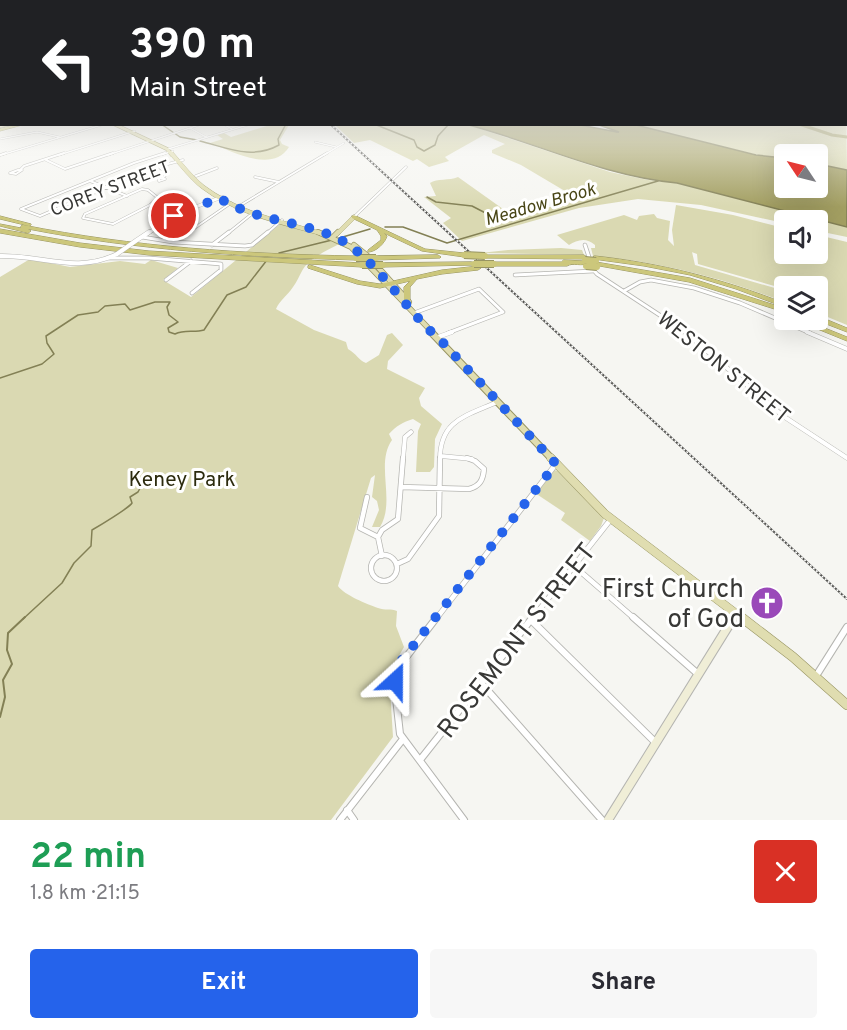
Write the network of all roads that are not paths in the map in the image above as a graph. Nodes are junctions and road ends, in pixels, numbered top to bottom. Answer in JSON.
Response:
{"nodes":[{"id":1,"x":85,"y":130,"type":"edge"},
{"id":2,"x":129,"y":130,"type":"edge"},
{"id":3,"x":182,"y":130,"type":"edge"},
{"id":4,"x":194,"y":130,"type":"edge"},
{"id":5,"x":233,"y":130,"type":"edge"},
{"id":6,"x":133,"y":132,"type":"junction"},
{"id":7,"x":60,"y":138,"type":"junction"},
{"id":8,"x":207,"y":138,"type":"junction"},
{"id":9,"x":0,"y":139,"type":"edge"},
{"id":10,"x":152,"y":139,"type":"junction"},
{"id":11,"x":315,"y":142,"type":"dead end"},
{"id":12,"x":344,"y":143,"type":"dead end"},
{"id":13,"x":337,"y":147,"type":"junction"},
{"id":14,"x":171,"y":150,"type":"junction"},
{"id":15,"x":0,"y":155,"type":"edge"},
{"id":16,"x":46,"y":160,"type":"junction"},
{"id":17,"x":182,"y":161,"type":"junction"},
{"id":18,"x":159,"y":167,"type":"junction"},
{"id":19,"x":406,"y":167,"type":"dead end"},
{"id":20,"x":217,"y":168,"type":"dead end"},
{"id":21,"x":20,"y":170,"type":"dead end"},
{"id":22,"x":255,"y":177,"type":"dead end"},
{"id":23,"x":163,"y":178,"type":"dead end"},
{"id":24,"x":197,"y":179,"type":"junction"},
{"id":25,"x":90,"y":181,"type":"junction"},
{"id":26,"x":279,"y":182,"type":"junction"},
{"id":27,"x":106,"y":188,"type":"junction"},
{"id":28,"x":126,"y":195,"type":"junction"},
{"id":29,"x":221,"y":198,"type":"junction"},
{"id":30,"x":230,"y":203,"type":"junction"},
{"id":31,"x":150,"y":205,"type":"junction"},
{"id":32,"x":237,"y":208,"type":"junction"},
{"id":33,"x":178,"y":214,"type":"junction"},
{"id":34,"x":252,"y":214,"type":"junction"},
{"id":35,"x":0,"y":217,"type":"edge"},
{"id":36,"x":354,"y":217,"type":"junction"},
{"id":37,"x":283,"y":222,"type":"junction"},
{"id":38,"x":0,"y":228,"type":"edge"},
{"id":39,"x":80,"y":237,"type":"junction"},
{"id":40,"x":142,"y":237,"type":"junction"},
{"id":41,"x":337,"y":237,"type":"junction"},
{"id":42,"x":137,"y":240,"type":"joint"},
{"id":43,"x":173,"y":242,"type":"junction"},
{"id":44,"x":212,"y":245,"type":"junction"},
{"id":45,"x":585,"y":245,"type":"dead end"},
{"id":46,"x":0,"y":256,"type":"edge"},
{"id":47,"x":258,"y":256,"type":"junction"},
{"id":48,"x":109,"y":258,"type":"junction"},
{"id":49,"x":284,"y":258,"type":"junction"},
{"id":50,"x":358,"y":260,"type":"junction"},
{"id":51,"x":491,"y":260,"type":"junction"},
{"id":52,"x":192,"y":261,"type":"junction"},
{"id":53,"x":380,"y":261,"type":"junction"},
{"id":54,"x":470,"y":261,"type":"junction"},
{"id":55,"x":585,"y":261,"type":"junction"},
{"id":56,"x":596,"y":264,"type":"junction"},
{"id":57,"x":426,"y":275,"type":"junction"},
{"id":58,"x":515,"y":275,"type":"dead end"},
{"id":59,"x":166,"y":280,"type":"dead end"},
{"id":60,"x":392,"y":285,"type":"junction"},
{"id":61,"x":624,"y":291,"type":"junction"},
{"id":62,"x":192,"y":293,"type":"dead end"},
{"id":63,"x":405,"y":300,"type":"junction"},
{"id":64,"x":774,"y":306,"type":"edge"},
{"id":65,"x":416,"y":313,"type":"junction"},
{"id":66,"x":828,"y":324,"type":"edge"},
{"id":67,"x":828,"y":327,"type":"edge"},
{"id":68,"x":828,"y":328,"type":"edge"},
{"id":69,"x":847,"y":334,"type":"edge"},
{"id":70,"x":438,"y":337,"type":"junction"},
{"id":71,"x":847,"y":349,"type":"edge"},
{"id":72,"x":498,"y":402,"type":"junction"},
{"id":73,"x":411,"y":432,"type":"dead end"},
{"id":74,"x":441,"y":456,"type":"junction"},
{"id":75,"x":847,"y":458,"type":"edge"},
{"id":76,"x":556,"y":464,"type":"junction"},
{"id":77,"x":401,"y":487,"type":"junction"},
{"id":78,"x":441,"y":488,"type":"junction"},
{"id":79,"x":367,"y":497,"type":"dead end"},
{"id":80,"x":611,"y":519,"type":"junction"},
{"id":81,"x":378,"y":537,"type":"junction"},
{"id":82,"x":382,"y":556,"type":"junction"},
{"id":83,"x":397,"y":564,"type":"junction"},
{"id":84,"x":574,"y":566,"type":"junction"},
{"id":85,"x":736,"y":614,"type":"junction"},
{"id":86,"x":531,"y":620,"type":"junction"},
{"id":87,"x":847,"y":627,"type":"edge"},
{"id":88,"x":699,"y":674,"type":"junction"},
{"id":89,"x":816,"y":676,"type":"junction"},
{"id":90,"x":481,"y":683,"type":"junction"},
{"id":91,"x":847,"y":705,"type":"edge"},
{"id":92,"x":403,"y":739,"type":"junction"},
{"id":93,"x":656,"y":743,"type":"junction"},
{"id":94,"x":420,"y":761,"type":"junction"},
{"id":95,"x":347,"y":810,"type":"junction"},
{"id":96,"x":340,"y":820,"type":"edge"},
{"id":97,"x":354,"y":820,"type":"edge"},
{"id":98,"x":464,"y":820,"type":"edge"},
{"id":99,"x":602,"y":820,"type":"edge"},
{"id":100,"x":608,"y":820,"type":"edge"}],
"edges":[{"from":1,"to":7,"type":"street"},
{"from":2,"to":6,"type":"main road"},
{"from":3,"to":10,"type":"street"},
{"from":4,"to":8,"type":"street"},
{"from":5,"to":8,"type":"street"},
{"from":6,"to":10,"type":"main road"},
{"from":6,"to":16,"type":"street"},
{"from":7,"to":9,"type":"street"},
{"from":7,"to":15,"type":"street"},
{"from":8,"to":14,"type":"street"},
{"from":10,"to":14,"type":"main road"},
{"from":10,"to":16,"type":"street"},
{"from":11,"to":13,"type":"street"},
{"from":12,"to":13,"type":"street"},
{"from":13,"to":26,"type":"street"},
{"from":14,"to":17,"type":"main road"},
{"from":14,"to":25,"type":"street"},
{"from":16,"to":21,"type":"street"},
{"from":17,"to":18,"type":"street","name":"COREY STREET"},
{"from":17,"to":24,"type":"main road"},
{"from":18,"to":23,"type":"street"},
{"from":18,"to":27,"type":"street","name":"COREY STREET"},
{"from":19,"to":36,"type":"street"},
{"from":20,"to":24,"type":"street"},
{"from":22,"to":26,"type":"street"},
{"from":24,"to":29,"type":"main road"},
{"from":25,"to":27,"type":"street"},
{"from":25,"to":27,"type":"street","name":"COREY STREET"},
{"from":26,"to":32,"type":"street"},
{"from":27,"to":28,"type":"street"},
{"from":28,"to":31,"type":"street"},
{"from":28,"to":31,"type":"street"},
{"from":29,"to":30,"type":"main road"},
{"from":29,"to":33,"type":"street"},
{"from":30,"to":32,"type":"main road"},
{"from":30,"to":43,"type":"street"},
{"from":31,"to":33,"type":"street"},
{"from":32,"to":34,"type":"main road"},
{"from":33,"to":40,"type":"street"},
{"from":34,"to":37,"type":"main road"},
{"from":34,"to":44,"type":"street"},
{"from":35,"to":39,"type":"highway"},
{"from":36,"to":41,"type":"main road"},
{"from":36,"to":50,"type":"highway"},
{"from":36,"to":54,"type":"highway"},
{"from":37,"to":41,"type":"main road"},
{"from":37,"to":44,"type":"street"},
{"from":38,"to":39,"type":"highway"},
{"from":38,"to":47,"type":"highway"},
{"from":38,"to":47,"type":"highway"},
{"from":39,"to":47,"type":"highway"},
{"from":40,"to":42,"type":"street"},
{"from":40,"to":43,"type":"street"},
{"from":41,"to":60,"type":"main road"},
{"from":42,"to":48,"type":"street","bridge":true},
{"from":43,"to":44,"type":"street"},
{"from":45,"to":56,"type":"street"},
{"from":46,"to":48,"type":"street"},
{"from":47,"to":49,"type":"highway"},
{"from":47,"to":49,"type":"highway"},
{"from":48,"to":52,"type":"street"},
{"from":49,"to":50,"type":"highway"},
{"from":49,"to":50,"type":"highway"},
{"from":49,"to":60,"type":"highway"},
{"from":50,"to":53,"type":"highway","bridge":true},
{"from":50,"to":53,"type":"highway","bridge":true},
{"from":51,"to":54,"type":"highway","bridge":true},
{"from":51,"to":54,"type":"highway","bridge":true},
{"from":51,"to":55,"type":"highway"},
{"from":51,"to":55,"type":"highway"},
{"from":52,"to":59,"type":"street"},
{"from":52,"to":62,"type":"street"},
{"from":53,"to":54,"type":"highway"},
{"from":53,"to":54,"type":"highway"},
{"from":54,"to":57,"type":"highway"},
{"from":55,"to":56,"type":"highway","bridge":true},
{"from":56,"to":58,"type":"street"},
{"from":56,"to":61,"type":"street","name":"WESTON STREET"},
{"from":56,"to":64,"type":"highway"},
{"from":57,"to":60,"type":"highway"},
{"from":57,"to":63,"type":"highway"},
{"from":60,"to":63,"type":"main road"},
{"from":61,"to":71,"type":"street"},
{"from":61,"to":75,"type":"street","name":"WESTON STREET"},
{"from":63,"to":65,"type":"main road"},
{"from":65,"to":70,"type":"main road"},
{"from":65,"to":70,"type":"street"},
{"from":66,"to":69,"type":"highway"},
{"from":67,"to":69,"type":"highway"},
{"from":68,"to":69,"type":"highway"},
{"from":70,"to":72,"type":"main road"},
{"from":72,"to":74,"type":"street"},
{"from":72,"to":76,"type":"main road"},
{"from":73,"to":77,"type":"street"},
{"from":74,"to":78,"type":"street"},
{"from":74,"to":78,"type":"street"},
{"from":76,"to":80,"type":"main road"},
{"from":76,"to":92,"type":"street"},
{"from":77,"to":78,"type":"street"},
{"from":77,"to":81,"type":"street"},
{"from":78,"to":83,"type":"street"},
{"from":79,"to":81,"type":"street"},
{"from":80,"to":84,"type":"street","name":"ROSEMONT STREET"},
{"from":80,"to":85,"type":"main road"},
{"from":81,"to":82,"type":"street"},
{"from":82,"to":83,"type":"street"},
{"from":82,"to":83,"type":"street"},
{"from":84,"to":86,"type":"street","name":"ROSEMONT STREET"},
{"from":84,"to":88,"type":"street"},
{"from":85,"to":88,"type":"main road"},
{"from":85,"to":89,"type":"main road"},
{"from":86,"to":90,"type":"street","name":"ROSEMONT STREET"},
{"from":86,"to":93,"type":"street"},
{"from":87,"to":89,"type":"street"},
{"from":88,"to":93,"type":"main road"},
{"from":89,"to":91,"type":"main road"},
{"from":90,"to":94,"type":"street","name":"ROSEMONT STREET"},
{"from":90,"to":99,"type":"street"},
{"from":92,"to":94,"type":"street"},
{"from":92,"to":95,"type":"street","name":"ROSEMONT STREET"},
{"from":93,"to":100,"type":"main road"},
{"from":94,"to":98,"type":"street"},
{"from":95,"to":96,"type":"street","name":"ROSEMONT STREET"},
{"from":95,"to":97,"type":"street"}]}
